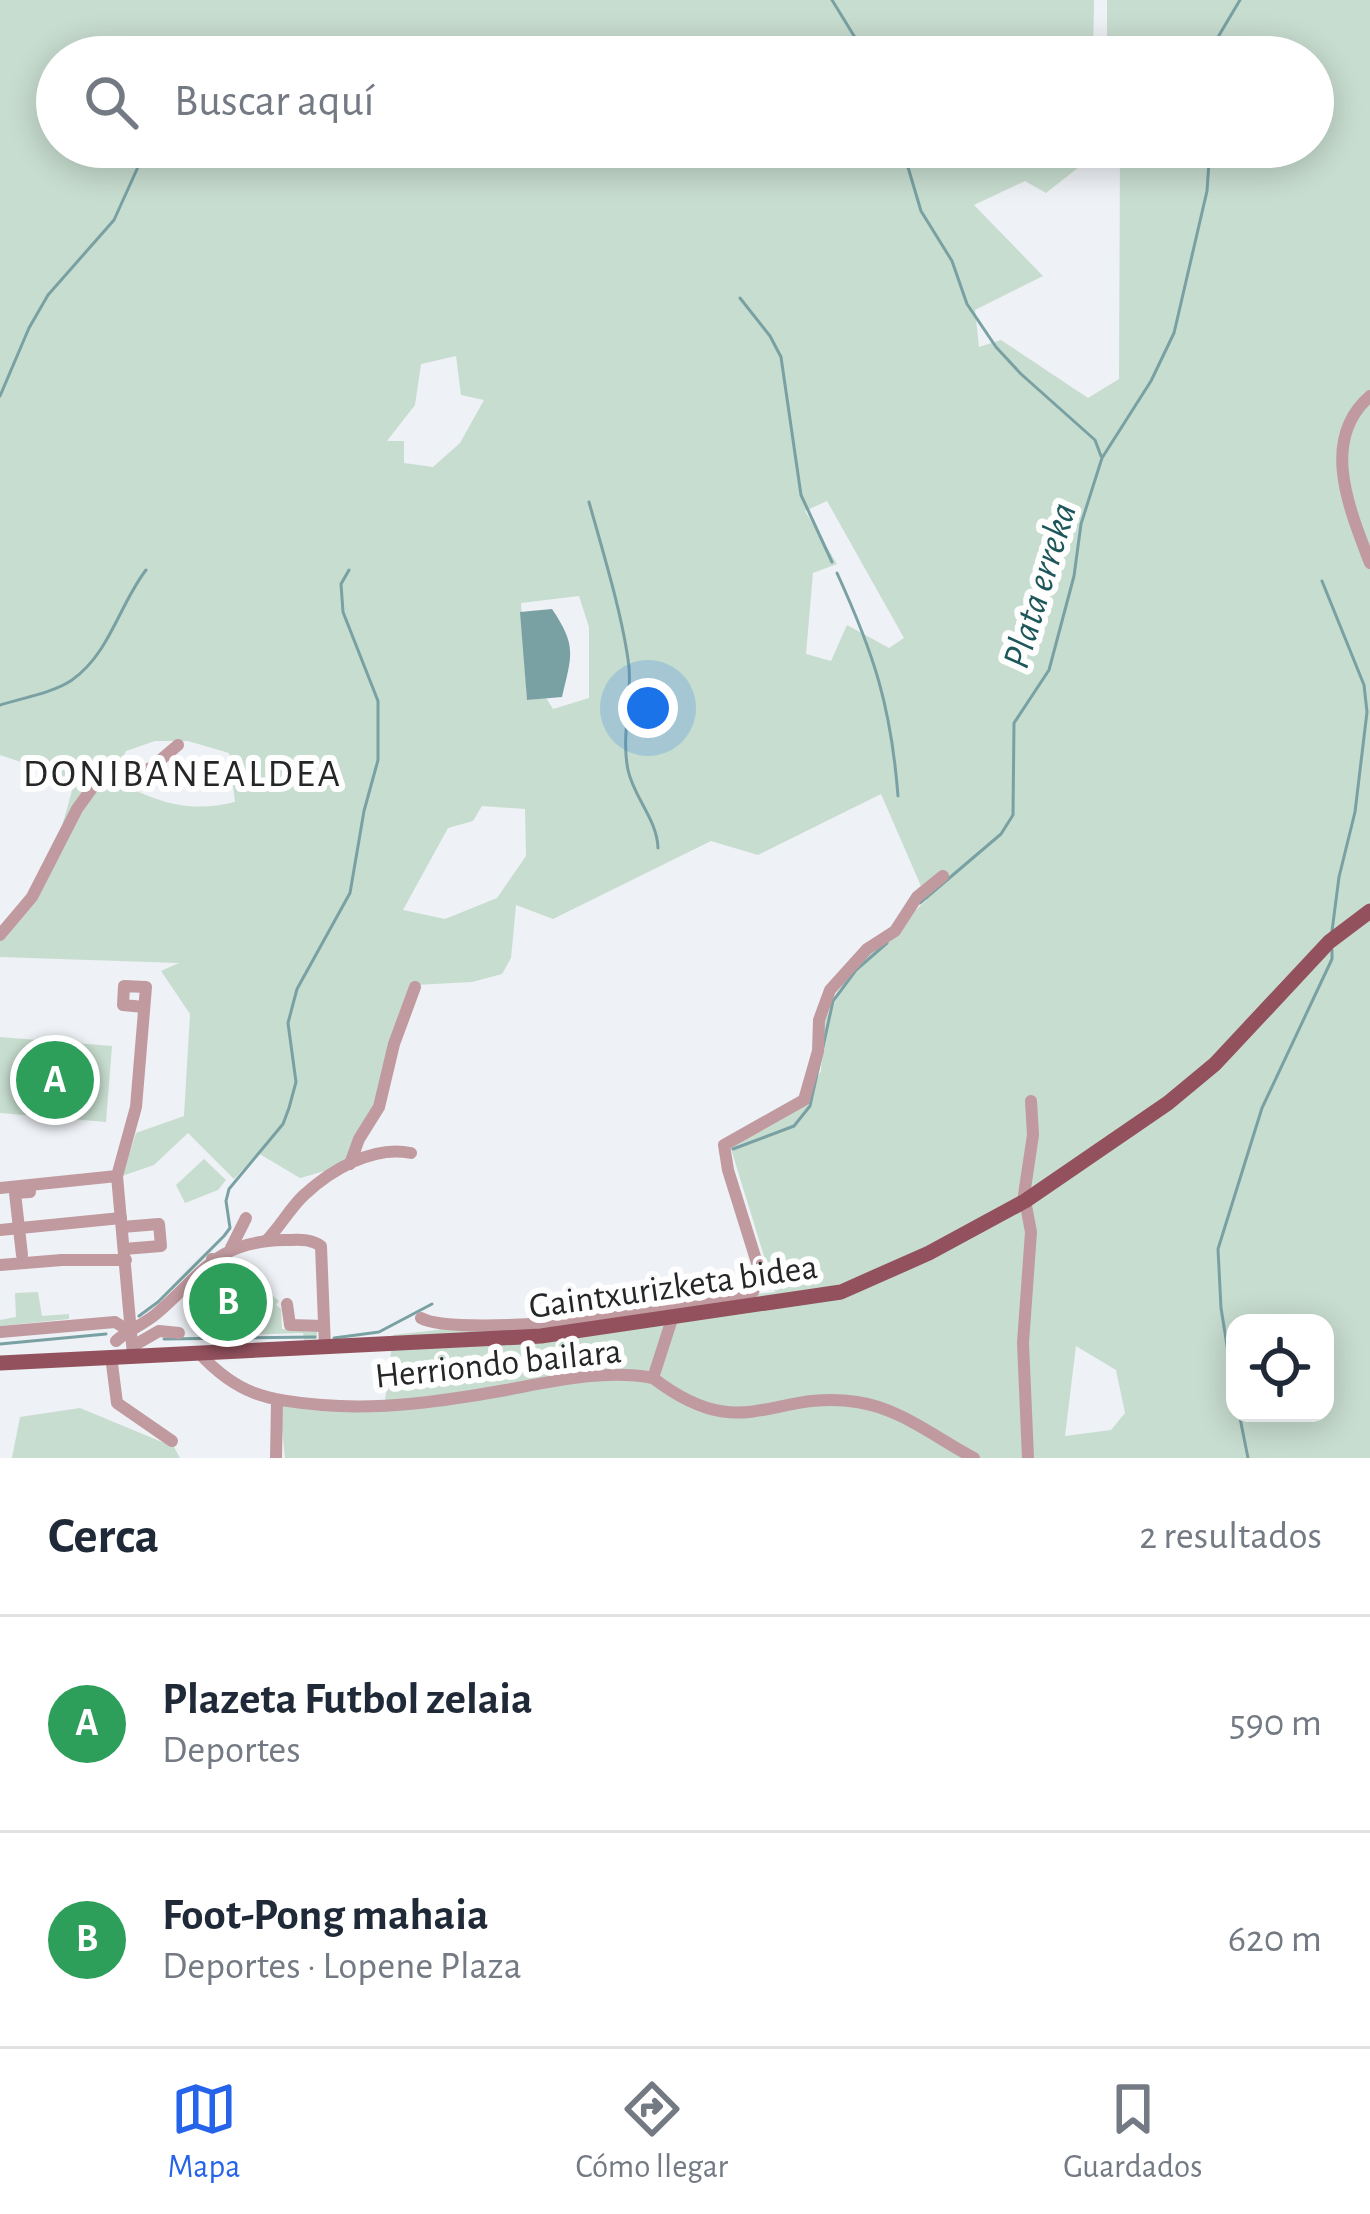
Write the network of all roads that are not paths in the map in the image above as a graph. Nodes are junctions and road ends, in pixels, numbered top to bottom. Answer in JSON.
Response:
{"nodes":[{"id":1,"x":1370,"y":396,"type":"edge"},
{"id":2,"x":1370,"y":563,"type":"edge"},
{"id":3,"x":178,"y":746,"type":"dead end"},
{"id":4,"x":943,"y":876,"type":"dead end"},
{"id":5,"x":1370,"y":911,"type":"edge"},
{"id":6,"x":0,"y":935,"type":"edge"},
{"id":7,"x":415,"y":987,"type":"dead end"},
{"id":8,"x":144,"y":1007,"type":"dead end"},
{"id":9,"x":1031,"y":1101,"type":"dead end"},
{"id":10,"x":411,"y":1153,"type":"dead end"},
{"id":11,"x":350,"y":1164,"type":"junction"},
{"id":12,"x":117,"y":1177,"type":"junction"},
{"id":13,"x":32,"y":1185,"type":"junction"},
{"id":14,"x":0,"y":1188,"type":"edge"},
{"id":15,"x":1025,"y":1202,"type":"junction"},
{"id":16,"x":246,"y":1218,"type":"dead end"},
{"id":17,"x":122,"y":1222,"type":"junction"},
{"id":18,"x":19,"y":1228,"type":"junction"},
{"id":19,"x":0,"y":1230,"type":"edge"},
{"id":20,"x":266,"y":1240,"type":"junction"},
{"id":21,"x":231,"y":1248,"type":"junction"},
{"id":22,"x":125,"y":1255,"type":"junction"},
{"id":23,"x":22,"y":1256,"type":"dead end"},
{"id":24,"x":212,"y":1259,"type":"junction"},
{"id":25,"x":0,"y":1265,"type":"edge"},
{"id":26,"x":235,"y":1275,"type":"dead end"},
{"id":27,"x":287,"y":1304,"type":"dead end"},
{"id":28,"x":421,"y":1318,"type":"dead end"},
{"id":29,"x":672,"y":1319,"type":"junction"},
{"id":30,"x":324,"y":1326,"type":"junction"},
{"id":31,"x":128,"y":1330,"type":"junction"},
{"id":32,"x":0,"y":1333,"type":"edge"},
{"id":33,"x":179,"y":1333,"type":"dead end"},
{"id":34,"x":325,"y":1348,"type":"junction"},
{"id":35,"x":117,"y":1351,"type":"junction"},
{"id":36,"x":199,"y":1353,"type":"junction"},
{"id":37,"x":0,"y":1363,"type":"edge"},
{"id":38,"x":653,"y":1378,"type":"junction"},
{"id":39,"x":277,"y":1401,"type":"junction"},
{"id":40,"x":172,"y":1441,"type":"dead end"},
{"id":41,"x":276,"y":1458,"type":"edge"},
{"id":42,"x":974,"y":1458,"type":"edge"},
{"id":43,"x":1028,"y":1458,"type":"edge"}],
"edges":[{"from":1,"to":2,"type":"street"},
{"from":3,"to":6,"type":"street"},
{"from":4,"to":28,"type":"street"},
{"from":5,"to":15,"type":"main road","name":"Gaintxurizketa bidea"},
{"from":7,"to":11,"type":"street"},
{"from":8,"to":12,"type":"street"},
{"from":9,"to":15,"type":"street"},
{"from":10,"to":11,"type":"street"},
{"from":11,"to":20,"type":"street"},
{"from":12,"to":13,"type":"street"},
{"from":12,"to":17,"type":"street"},
{"from":13,"to":14,"type":"street"},
{"from":13,"to":18,"type":"street"},
{"from":15,"to":29,"type":"main road","name":"Gaintxurizketa bidea"},
{"from":15,"to":43,"type":"street"},
{"from":16,"to":21,"type":"street"},
{"from":17,"to":18,"type":"street"},
{"from":17,"to":22,"type":"street"},
{"from":17,"to":22,"type":"street"},
{"from":18,"to":19,"type":"street"},
{"from":18,"to":23,"type":"street"},
{"from":20,"to":21,"type":"street"},
{"from":20,"to":30,"type":"street"},
{"from":21,"to":24,"type":"street"},
{"from":22,"to":25,"type":"street"},
{"from":22,"to":31,"type":"street"},
{"from":24,"to":26,"type":"street"},
{"from":24,"to":31,"type":"street"},
{"from":27,"to":30,"type":"street"},
{"from":29,"to":34,"type":"main road","name":"Gaintxurizketa bidea"},
{"from":29,"to":38,"type":"street","name":"Herriondo bailara"},
{"from":30,"to":34,"type":"street"},
{"from":31,"to":32,"type":"street"},
{"from":31,"to":35,"type":"street"},
{"from":33,"to":35,"type":"street"},
{"from":34,"to":36,"type":"main road","name":"Gaintxurizketa bidea"},
{"from":35,"to":36,"type":"main road","name":"Gaintxurizketa bidea"},
{"from":35,"to":37,"type":"main road","name":"Gaintxurizketa bidea"},
{"from":35,"to":40,"type":"street"},
{"from":36,"to":39,"type":"street","name":"Herriondo bailara"},
{"from":38,"to":39,"type":"street","name":"Herriondo bailara"},
{"from":38,"to":42,"type":"street","name":"Herriondo bailara"},
{"from":39,"to":41,"type":"street"}]}
